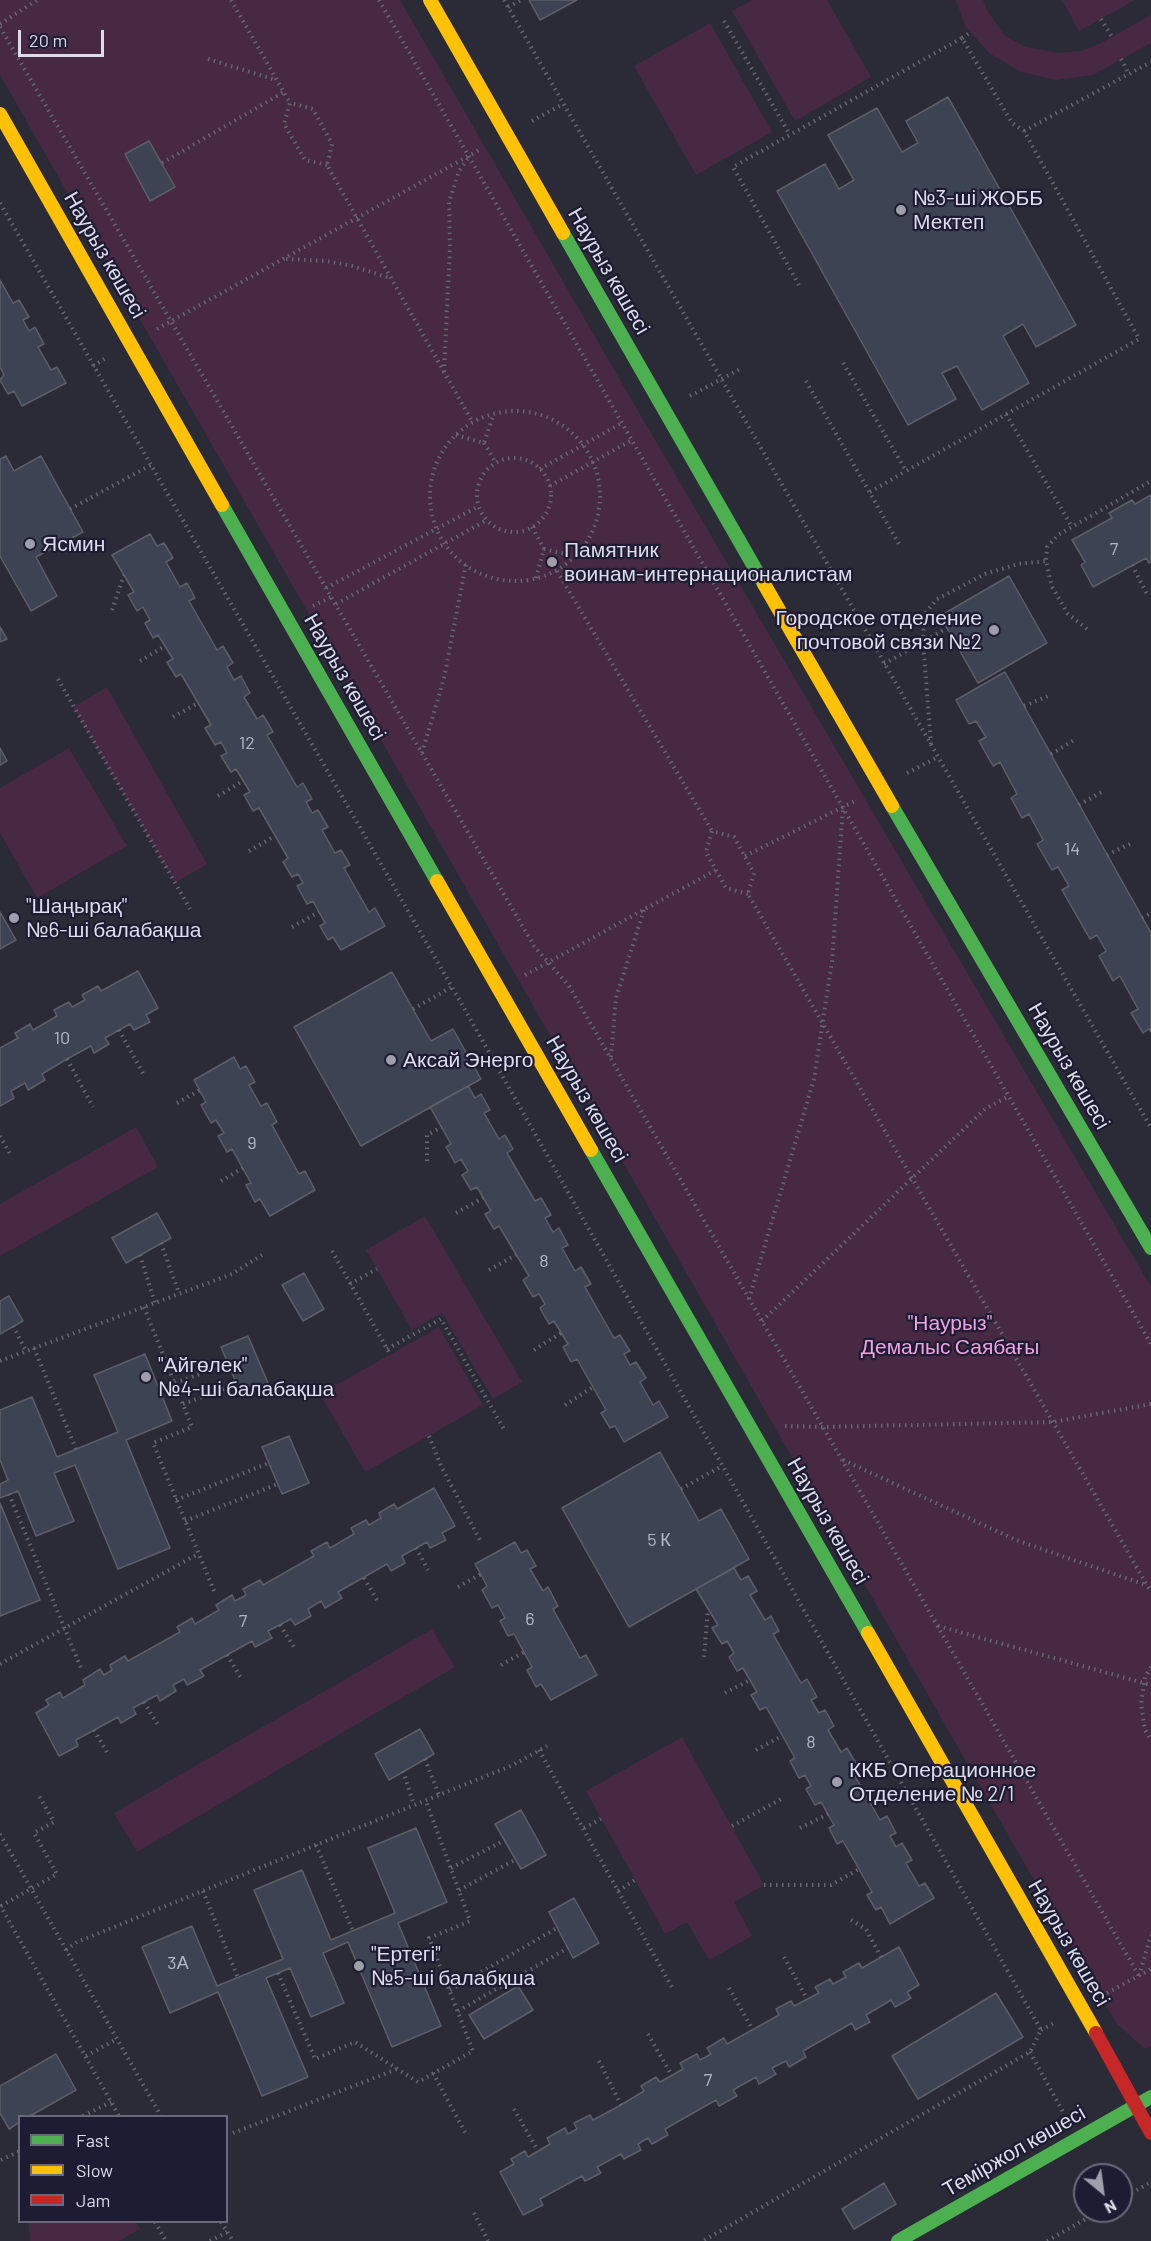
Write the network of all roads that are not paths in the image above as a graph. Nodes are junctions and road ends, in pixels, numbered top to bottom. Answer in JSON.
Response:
{"nodes":[{"id":1,"x":430,"y":0,"type":"edge"},
{"id":2,"x":0,"y":114,"type":"edge"},
{"id":3,"x":1151,"y":1248,"type":"edge"},
{"id":4,"x":1151,"y":2097,"type":"edge"},
{"id":5,"x":1136,"y":2106,"type":"junction"},
{"id":6,"x":1151,"y":2133,"type":"edge"},
{"id":7,"x":898,"y":2241,"type":"edge"}],
"edges":[{"from":1,"to":3,"type":"street","name":"Наурыз көшесі"},
{"from":2,"to":5,"type":"street","name":"Наурыз көшесі"},
{"from":4,"to":5,"type":"street","name":"Теміржол көшесі"},
{"from":5,"to":6,"type":"street","name":"Наурыз көшесі"},
{"from":5,"to":7,"type":"street","name":"Теміржол көшесі"}]}
